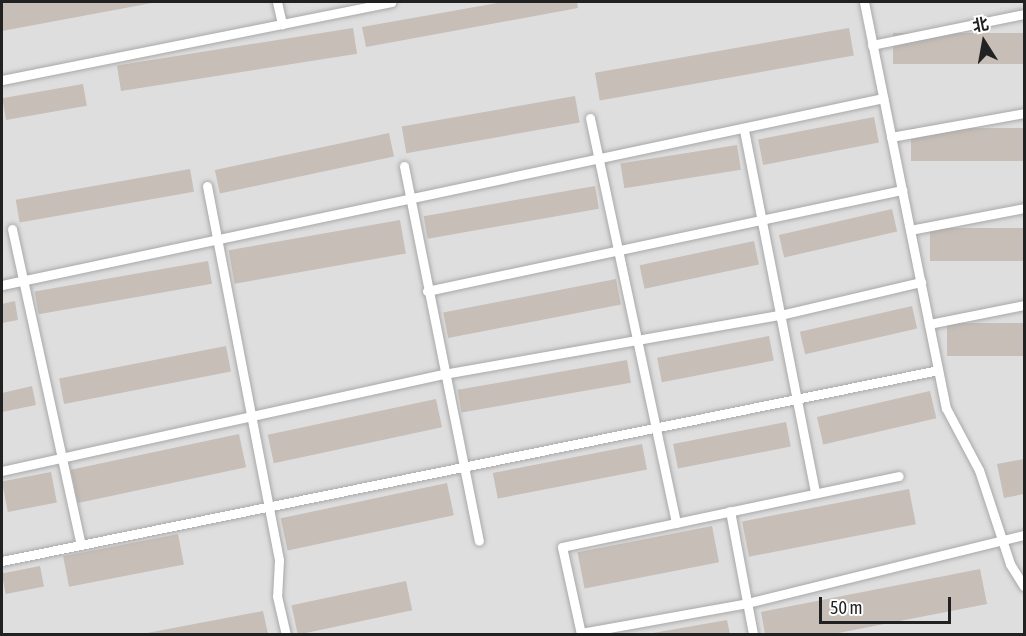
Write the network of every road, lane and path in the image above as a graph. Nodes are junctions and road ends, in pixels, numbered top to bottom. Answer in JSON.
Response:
{"nodes":[{"id":1,"x":277,"y":2,"type":"edge"},
{"id":2,"x":391,"y":2,"type":"edge"},
{"id":3,"x":864,"y":2,"type":"edge"},
{"id":4,"x":1024,"y":14,"type":"edge"},
{"id":5,"x":282,"y":24,"type":"junction"},
{"id":6,"x":872,"y":45,"type":"junction"},
{"id":7,"x":2,"y":80,"type":"edge"},
{"id":8,"x":883,"y":98,"type":"junction"},
{"id":9,"x":1024,"y":113,"type":"edge"},
{"id":10,"x":590,"y":118,"type":"dead end"},
{"id":11,"x":744,"y":130,"type":"junction"},
{"id":12,"x":891,"y":137,"type":"junction"},
{"id":13,"x":599,"y":161,"type":"junction"},
{"id":14,"x":404,"y":166,"type":"dead end"},
{"id":15,"x":207,"y":186,"type":"dead end"},
{"id":16,"x":902,"y":190,"type":"junction"},
{"id":17,"x":409,"y":200,"type":"junction"},
{"id":18,"x":1024,"y":208,"type":"edge"},
{"id":19,"x":762,"y":220,"type":"junction"},
{"id":20,"x":12,"y":229,"type":"dead end"},
{"id":21,"x":910,"y":230,"type":"junction"},
{"id":22,"x":216,"y":240,"type":"junction"},
{"id":23,"x":620,"y":251,"type":"junction"},
{"id":24,"x":24,"y":280,"type":"junction"},
{"id":25,"x":921,"y":282,"type":"junction"},
{"id":26,"x":2,"y":285,"type":"edge"},
{"id":27,"x":427,"y":291,"type":"junction"},
{"id":28,"x":1024,"y":304,"type":"edge"},
{"id":29,"x":780,"y":315,"type":"junction"},
{"id":30,"x":929,"y":324,"type":"junction"},
{"id":31,"x":640,"y":340,"type":"junction"},
{"id":32,"x":938,"y":370,"type":"junction"},
{"id":33,"x":444,"y":374,"type":"junction"},
{"id":34,"x":797,"y":401,"type":"junction"},
{"id":35,"x":251,"y":417,"type":"junction"},
{"id":36,"x":657,"y":429,"type":"junction"},
{"id":37,"x":62,"y":458,"type":"junction"},
{"id":38,"x":464,"y":468,"type":"junction"},
{"id":39,"x":2,"y":471,"type":"edge"},
{"id":40,"x":899,"y":476,"type":"dead end"},
{"id":41,"x":815,"y":491,"type":"junction"},
{"id":42,"x":269,"y":507,"type":"junction"},
{"id":43,"x":730,"y":511,"type":"junction"},
{"id":44,"x":676,"y":523,"type":"junction"},
{"id":45,"x":1024,"y":535,"type":"edge"},
{"id":46,"x":1002,"y":540,"type":"junction"},
{"id":47,"x":479,"y":541,"type":"dead end"},
{"id":48,"x":81,"y":545,"type":"junction"},
{"id":49,"x":2,"y":561,"type":"edge"},
{"id":50,"x":1024,"y":586,"type":"edge"},
{"id":51,"x":747,"y":603,"type":"junction"},
{"id":52,"x":286,"y":634,"type":"edge"},
{"id":53,"x":581,"y":634,"type":"edge"},
{"id":54,"x":753,"y":634,"type":"edge"}],
"edges":[{"from":1,"to":5,"type":"lane"},
{"from":2,"to":5,"type":"lane"},
{"from":3,"to":6,"type":"lane"},
{"from":4,"to":6,"type":"lane"},
{"from":5,"to":7,"type":"lane"},
{"from":6,"to":8,"type":"lane"},
{"from":8,"to":11,"type":"lane"},
{"from":8,"to":12,"type":"lane"},
{"from":9,"to":12,"type":"lane"},
{"from":10,"to":13,"type":"lane"},
{"from":11,"to":13,"type":"lane"},
{"from":11,"to":19,"type":"lane"},
{"from":12,"to":16,"type":"lane"},
{"from":13,"to":17,"type":"lane"},
{"from":13,"to":23,"type":"lane"},
{"from":14,"to":17,"type":"lane"},
{"from":15,"to":22,"type":"lane"},
{"from":16,"to":19,"type":"lane"},
{"from":16,"to":21,"type":"lane"},
{"from":17,"to":22,"type":"lane"},
{"from":17,"to":27,"type":"lane"},
{"from":18,"to":21,"type":"lane"},
{"from":19,"to":23,"type":"lane"},
{"from":19,"to":29,"type":"lane"},
{"from":20,"to":24,"type":"lane"},
{"from":21,"to":25,"type":"lane"},
{"from":22,"to":24,"type":"lane"},
{"from":22,"to":35,"type":"lane"},
{"from":23,"to":27,"type":"lane"},
{"from":23,"to":31,"type":"lane"},
{"from":24,"to":26,"type":"lane"},
{"from":24,"to":37,"type":"lane"},
{"from":25,"to":29,"type":"lane"},
{"from":25,"to":30,"type":"lane"},
{"from":27,"to":33,"type":"lane"},
{"from":28,"to":30,"type":"lane"},
{"from":29,"to":31,"type":"lane"},
{"from":29,"to":34,"type":"lane"},
{"from":30,"to":32,"type":"lane"},
{"from":31,"to":33,"type":"lane"},
{"from":31,"to":36,"type":"lane"},
{"from":32,"to":34,"type":"lane"},
{"from":32,"to":46,"type":"lane"},
{"from":33,"to":35,"type":"lane"},
{"from":33,"to":38,"type":"lane"},
{"from":34,"to":36,"type":"lane"},
{"from":34,"to":41,"type":"lane"},
{"from":35,"to":37,"type":"lane"},
{"from":35,"to":42,"type":"lane"},
{"from":36,"to":38,"type":"lane"},
{"from":36,"to":44,"type":"lane"},
{"from":37,"to":39,"type":"lane"},
{"from":37,"to":48,"type":"lane"},
{"from":38,"to":42,"type":"lane"},
{"from":38,"to":47,"type":"lane"},
{"from":40,"to":41,"type":"lane"},
{"from":41,"to":43,"type":"lane"},
{"from":42,"to":48,"type":"lane"},
{"from":42,"to":52,"type":"lane"},
{"from":43,"to":44,"type":"lane"},
{"from":43,"to":51,"type":"lane"},
{"from":44,"to":53,"type":"lane"},
{"from":45,"to":46,"type":"lane"},
{"from":46,"to":50,"type":"lane"},
{"from":46,"to":51,"type":"lane"},
{"from":48,"to":49,"type":"lane"},
{"from":51,"to":53,"type":"lane"},
{"from":51,"to":54,"type":"lane"}]}
